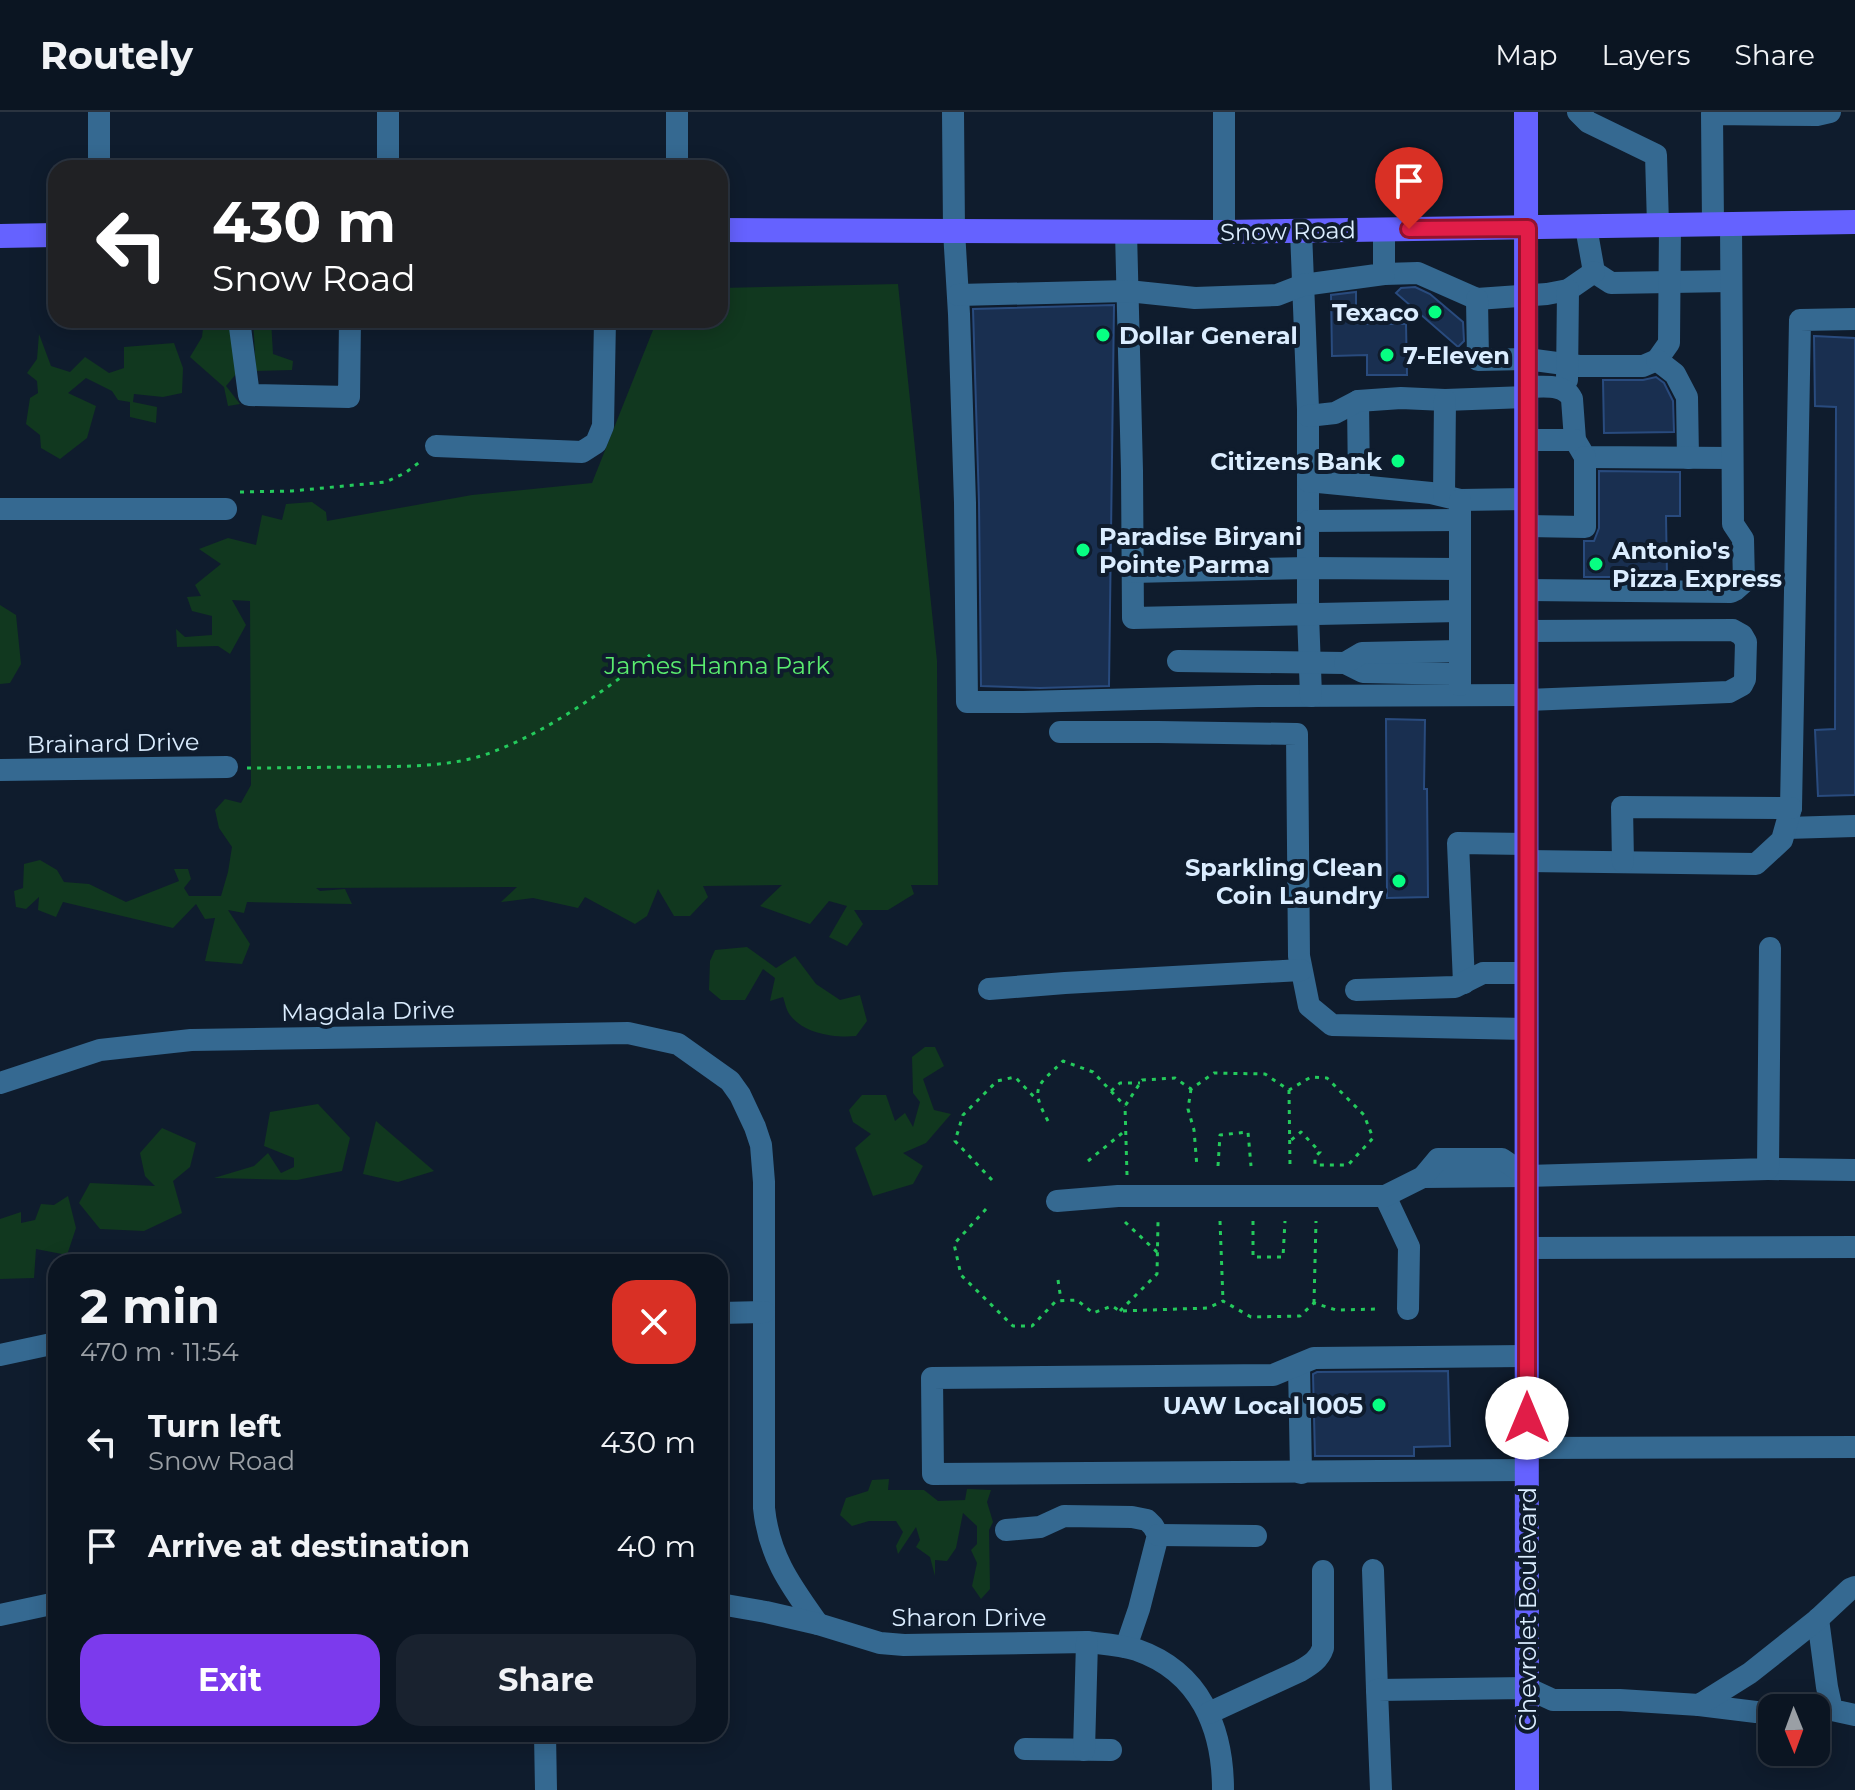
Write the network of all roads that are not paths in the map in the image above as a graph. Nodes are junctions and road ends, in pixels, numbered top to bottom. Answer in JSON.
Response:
{"nodes":[{"id":1,"x":99,"y":112,"type":"edge"},
{"id":2,"x":388,"y":112,"type":"edge"},
{"id":3,"x":677,"y":112,"type":"edge"},
{"id":4,"x":953,"y":112,"type":"edge"},
{"id":5,"x":1224,"y":112,"type":"edge"},
{"id":6,"x":1526,"y":112,"type":"edge"},
{"id":7,"x":1578,"y":112,"type":"edge"},
{"id":8,"x":1830,"y":112,"type":"edge"},
{"id":9,"x":1712,"y":113,"type":"edge"},
{"id":10,"x":99,"y":160,"type":"edge"},
{"id":11,"x":388,"y":160,"type":"edge"},
{"id":12,"x":677,"y":160,"type":"edge"},
{"id":13,"x":1855,"y":222,"type":"edge"},
{"id":14,"x":1722,"y":224,"type":"junction"},
{"id":15,"x":1664,"y":225,"type":"junction"},
{"id":16,"x":1586,"y":227,"type":"junction"},
{"id":17,"x":1528,"y":228,"type":"junction"},
{"id":18,"x":728,"y":230,"type":"edge"},
{"id":19,"x":1384,"y":230,"type":"junction"},
{"id":20,"x":954,"y":231,"type":"junction"},
{"id":21,"x":1301,"y":231,"type":"junction"},
{"id":22,"x":1126,"y":232,"type":"junction"},
{"id":23,"x":1224,"y":232,"type":"junction"},
{"id":24,"x":48,"y":235,"type":"edge"},
{"id":25,"x":0,"y":236,"type":"edge"},
{"id":26,"x":1594,"y":272,"type":"junction"},
{"id":27,"x":1384,"y":274,"type":"junction"},
{"id":28,"x":1731,"y":281,"type":"junction"},
{"id":29,"x":1671,"y":282,"type":"junction"},
{"id":30,"x":1303,"y":285,"type":"junction"},
{"id":31,"x":1568,"y":290,"type":"junction"},
{"id":32,"x":1128,"y":291,"type":"junction"},
{"id":33,"x":1527,"y":294,"type":"junction"},
{"id":34,"x":958,"y":295,"type":"junction"},
{"id":35,"x":1477,"y":299,"type":"junction"},
{"id":36,"x":1855,"y":319,"type":"edge"},
{"id":37,"x":240,"y":328,"type":"edge"},
{"id":38,"x":350,"y":328,"type":"edge"},
{"id":39,"x":605,"y":328,"type":"edge"},
{"id":40,"x":1527,"y":359,"type":"junction"},
{"id":41,"x":1657,"y":360,"type":"junction"},
{"id":42,"x":1568,"y":365,"type":"junction"},
{"id":43,"x":1566,"y":389,"type":"junction"},
{"id":44,"x":1527,"y":392,"type":"junction"},
{"id":45,"x":1445,"y":400,"type":"junction"},
{"id":46,"x":1358,"y":401,"type":"junction"},
{"id":47,"x":1308,"y":416,"type":"junction"},
{"id":48,"x":1527,"y":440,"type":"junction"},
{"id":49,"x":436,"y":446,"type":"road end"},
{"id":50,"x":1580,"y":449,"type":"junction"},
{"id":51,"x":1688,"y":458,"type":"junction"},
{"id":52,"x":1732,"y":458,"type":"junction"},
{"id":53,"x":1308,"y":481,"type":"junction"},
{"id":54,"x":1359,"y":486,"type":"junction"},
{"id":55,"x":1527,"y":499,"type":"junction"},
{"id":56,"x":227,"y":501,"type":"road end"},
{"id":57,"x":1455,"y":505,"type":"junction"},
{"id":58,"x":0,"y":509,"type":"edge"},
{"id":59,"x":1308,"y":521,"type":"junction"},
{"id":60,"x":1527,"y":526,"type":"junction"},
{"id":61,"x":1308,"y":568,"type":"junction"},
{"id":62,"x":1460,"y":569,"type":"junction"},
{"id":63,"x":1132,"y":572,"type":"junction"},
{"id":64,"x":1527,"y":590,"type":"junction"},
{"id":65,"x":1459,"y":611,"type":"junction"},
{"id":66,"x":1308,"y":614,"type":"junction"},
{"id":67,"x":1527,"y":631,"type":"junction"},
{"id":68,"x":1178,"y":661,"type":"dead end"},
{"id":69,"x":1309,"y":663,"type":"junction"},
{"id":70,"x":1460,"y":673,"type":"junction"},
{"id":71,"x":1311,"y":696,"type":"junction"},
{"id":72,"x":1527,"y":697,"type":"junction"},
{"id":73,"x":1060,"y":732,"type":"dead end"},
{"id":74,"x":227,"y":767,"type":"road end"},
{"id":75,"x":0,"y":770,"type":"edge"},
{"id":76,"x":1788,"y":818,"type":"junction"},
{"id":77,"x":1855,"y":826,"type":"edge"},
{"id":78,"x":1527,"y":853,"type":"junction"},
{"id":79,"x":1623,"y":862,"type":"junction"},
{"id":80,"x":1770,"y":948,"type":"dead end"},
{"id":81,"x":1301,"y":970,"type":"junction"},
{"id":82,"x":1527,"y":973,"type":"junction"},
{"id":83,"x":1464,"y":983,"type":"junction"},
{"id":84,"x":989,"y":989,"type":"dead end"},
{"id":85,"x":1356,"y":990,"type":"dead end"},
{"id":86,"x":1527,"y":1029,"type":"junction"},
{"id":87,"x":0,"y":1083,"type":"edge"},
{"id":88,"x":1768,"y":1169,"type":"junction"},
{"id":89,"x":1855,"y":1170,"type":"edge"},
{"id":90,"x":1527,"y":1176,"type":"junction"},
{"id":91,"x":1385,"y":1196,"type":"junction"},
{"id":92,"x":1057,"y":1201,"type":"dead end"},
{"id":93,"x":1855,"y":1247,"type":"edge"},
{"id":94,"x":1527,"y":1248,"type":"junction"},
{"id":95,"x":1408,"y":1309,"type":"dead end"},
{"id":96,"x":764,"y":1312,"type":"junction"},
{"id":97,"x":728,"y":1313,"type":"edge"},
{"id":98,"x":48,"y":1345,"type":"edge"},
{"id":99,"x":0,"y":1355,"type":"edge"},
{"id":100,"x":1527,"y":1356,"type":"junction"},
{"id":101,"x":1299,"y":1365,"type":"junction"},
{"id":102,"x":1855,"y":1447,"type":"edge"},
{"id":103,"x":1527,"y":1459,"type":"junction"},
{"id":104,"x":1301,"y":1473,"type":"junction"},
{"id":105,"x":1006,"y":1530,"type":"dead end"},
{"id":106,"x":1158,"y":1535,"type":"junction"},
{"id":107,"x":1256,"y":1536,"type":"dead end"},
{"id":108,"x":1373,"y":1570,"type":"dead end"},
{"id":109,"x":1323,"y":1571,"type":"dead end"},
{"id":110,"x":1855,"y":1587,"type":"edge"},
{"id":111,"x":48,"y":1605,"type":"edge"},
{"id":112,"x":728,"y":1606,"type":"edge"},
{"id":113,"x":0,"y":1615,"type":"edge"},
{"id":114,"x":1818,"y":1619,"type":"junction"},
{"id":115,"x":818,"y":1624,"type":"junction"},
{"id":116,"x":1087,"y":1642,"type":"junction"},
{"id":117,"x":1126,"y":1647,"type":"junction"},
{"id":118,"x":1527,"y":1688,"type":"junction"},
{"id":119,"x":1377,"y":1690,"type":"junction"},
{"id":120,"x":1826,"y":1694,"type":"edge"},
{"id":121,"x":1699,"y":1705,"type":"junction"},
{"id":122,"x":1758,"y":1712,"type":"edge"},
{"id":123,"x":1830,"y":1712,"type":"edge"},
{"id":124,"x":1209,"y":1713,"type":"junction"},
{"id":125,"x":1855,"y":1715,"type":"edge"},
{"id":126,"x":545,"y":1742,"type":"edge"},
{"id":127,"x":1025,"y":1749,"type":"dead end"},
{"id":128,"x":1084,"y":1750,"type":"junction"},
{"id":129,"x":1111,"y":1750,"type":"dead end"},
{"id":130,"x":546,"y":1790,"type":"edge"},
{"id":131,"x":1223,"y":1790,"type":"edge"},
{"id":132,"x":1381,"y":1790,"type":"edge"},
{"id":133,"x":1527,"y":1790,"type":"edge"}],
"edges":[{"from":1,"to":10,"type":"street"},
{"from":2,"to":11,"type":"street"},
{"from":3,"to":12,"type":"street"},
{"from":4,"to":20,"type":"street"},
{"from":5,"to":23,"type":"street"},
{"from":6,"to":17,"type":"main road","name":"Chevrolet Boulevard"},
{"from":7,"to":15,"type":"street"},
{"from":8,"to":9,"type":"street"},
{"from":9,"to":14,"type":"street"},
{"from":13,"to":14,"type":"main road","name":"Snow Road"},
{"from":14,"to":15,"type":"main road","name":"Snow Road"},
{"from":14,"to":28,"type":"street"},
{"from":15,"to":16,"type":"main road","name":"Snow Road"},
{"from":15,"to":29,"type":"street"},
{"from":16,"to":17,"type":"main road","name":"Snow Road"},
{"from":16,"to":26,"type":"street"},
{"from":17,"to":19,"type":"main road","name":"Snow Road"},
{"from":17,"to":33,"type":"main road","name":"Chevrolet Boulevard"},
{"from":18,"to":20,"type":"main road","name":"Snow Road"},
{"from":19,"to":21,"type":"main road","name":"Snow Road"},
{"from":19,"to":27,"type":"street"},
{"from":20,"to":22,"type":"main road","name":"Snow Road"},
{"from":20,"to":34,"type":"street"},
{"from":21,"to":23,"type":"main road","name":"Snow Road"},
{"from":21,"to":30,"type":"street"},
{"from":22,"to":23,"type":"main road","name":"Snow Road"},
{"from":22,"to":32,"type":"street"},
{"from":24,"to":25,"type":"main road"},
{"from":26,"to":29,"type":"street"},
{"from":26,"to":31,"type":"street"},
{"from":27,"to":30,"type":"street"},
{"from":27,"to":35,"type":"street"},
{"from":28,"to":29,"type":"street"},
{"from":28,"to":52,"type":"street"},
{"from":29,"to":41,"type":"street"},
{"from":30,"to":32,"type":"street"},
{"from":30,"to":47,"type":"street"},
{"from":31,"to":33,"type":"street"},
{"from":31,"to":42,"type":"street"},
{"from":32,"to":34,"type":"street"},
{"from":32,"to":63,"type":"street"},
{"from":33,"to":35,"type":"street"},
{"from":33,"to":40,"type":"main road","name":"Chevrolet Boulevard"},
{"from":34,"to":71,"type":"street"},
{"from":35,"to":40,"type":"street"},
{"from":36,"to":76,"type":"street"},
{"from":37,"to":38,"type":"street"},
{"from":39,"to":49,"type":"street"},
{"from":40,"to":42,"type":"street"},
{"from":40,"to":44,"type":"main road","name":"Chevrolet Boulevard"},
{"from":41,"to":42,"type":"street"},
{"from":41,"to":51,"type":"street"},
{"from":42,"to":43,"type":"street"},
{"from":43,"to":44,"type":"street"},
{"from":43,"to":50,"type":"street"},
{"from":44,"to":45,"type":"street"},
{"from":44,"to":48,"type":"main road","name":"Chevrolet Boulevard"},
{"from":45,"to":46,"type":"street"},
{"from":45,"to":57,"type":"street"},
{"from":46,"to":47,"type":"street"},
{"from":46,"to":54,"type":"street"},
{"from":47,"to":53,"type":"street"},
{"from":48,"to":50,"type":"street"},
{"from":48,"to":55,"type":"main road","name":"Chevrolet Boulevard"},
{"from":50,"to":51,"type":"street"},
{"from":50,"to":60,"type":"street"},
{"from":51,"to":52,"type":"street"},
{"from":52,"to":64,"type":"street"},
{"from":53,"to":54,"type":"street"},
{"from":53,"to":59,"type":"street"},
{"from":54,"to":57,"type":"street"},
{"from":55,"to":57,"type":"street"},
{"from":55,"to":60,"type":"main road","name":"Chevrolet Boulevard"},
{"from":56,"to":58,"type":"street"},
{"from":57,"to":59,"type":"street"},
{"from":57,"to":62,"type":"street"},
{"from":59,"to":61,"type":"street"},
{"from":60,"to":64,"type":"main road","name":"Chevrolet Boulevard"},
{"from":61,"to":62,"type":"street"},
{"from":61,"to":63,"type":"street"},
{"from":61,"to":66,"type":"street"},
{"from":62,"to":65,"type":"street"},
{"from":63,"to":66,"type":"street"},
{"from":64,"to":67,"type":"main road","name":"Chevrolet Boulevard"},
{"from":65,"to":66,"type":"street"},
{"from":65,"to":70,"type":"street"},
{"from":66,"to":69,"type":"street"},
{"from":67,"to":72,"type":"main road","name":"Chevrolet Boulevard"},
{"from":67,"to":72,"type":"street"},
{"from":68,"to":69,"type":"street"},
{"from":69,"to":70,"type":"street"},
{"from":69,"to":71,"type":"street"},
{"from":70,"to":71,"type":"street"},
{"from":70,"to":72,"type":"street"},
{"from":72,"to":78,"type":"main road","name":"Chevrolet Boulevard"},
{"from":73,"to":81,"type":"street"},
{"from":74,"to":75,"type":"street","name":"Brainard Drive"},
{"from":76,"to":77,"type":"street"},
{"from":76,"to":79,"type":"street"},
{"from":76,"to":79,"type":"street"},
{"from":78,"to":79,"type":"street"},
{"from":78,"to":82,"type":"main road","name":"Chevrolet Boulevard"},
{"from":78,"to":83,"type":"street"},
{"from":80,"to":88,"type":"street"},
{"from":81,"to":84,"type":"street"},
{"from":81,"to":86,"type":"street"},
{"from":82,"to":83,"type":"street"},
{"from":82,"to":86,"type":"main road","name":"Chevrolet Boulevard"},
{"from":83,"to":85,"type":"street"},
{"from":86,"to":90,"type":"main road","name":"Chevrolet Boulevard"},
{"from":87,"to":96,"type":"street","name":"Magdala Drive"},
{"from":88,"to":89,"type":"street"},
{"from":88,"to":90,"type":"street"},
{"from":90,"to":91,"type":"street"},
{"from":90,"to":94,"type":"main road","name":"Chevrolet Boulevard"},
{"from":91,"to":92,"type":"street"},
{"from":91,"to":95,"type":"street"},
{"from":93,"to":94,"type":"street"},
{"from":94,"to":100,"type":"main road","name":"Chevrolet Boulevard"},
{"from":96,"to":97,"type":"street"},
{"from":96,"to":115,"type":"street"},
{"from":98,"to":99,"type":"street"},
{"from":100,"to":101,"type":"street"},
{"from":100,"to":103,"type":"main road","name":"Chevrolet Boulevard"},
{"from":101,"to":104,"type":"street"},
{"from":101,"to":104,"type":"street"},
{"from":102,"to":103,"type":"street"},
{"from":103,"to":104,"type":"street"},
{"from":103,"to":118,"type":"main road","name":"Chevrolet Boulevard"},
{"from":105,"to":106,"type":"street"},
{"from":106,"to":107,"type":"street"},
{"from":106,"to":117,"type":"street"},
{"from":108,"to":119,"type":"street"},
{"from":109,"to":124,"type":"street"},
{"from":110,"to":114,"type":"street"},
{"from":111,"to":113,"type":"street"},
{"from":112,"to":115,"type":"street","name":"Sharon Drive"},
{"from":114,"to":120,"type":"street"},
{"from":114,"to":121,"type":"street"},
{"from":115,"to":116,"type":"street","name":"Sharon Drive"},
{"from":116,"to":117,"type":"street","name":"Sharon Drive"},
{"from":116,"to":128,"type":"street"},
{"from":117,"to":124,"type":"street","name":"Sharon Drive"},
{"from":118,"to":119,"type":"street"},
{"from":118,"to":121,"type":"street"},
{"from":118,"to":133,"type":"main road","name":"Chevrolet Boulevard"},
{"from":119,"to":132,"type":"street"},
{"from":121,"to":122,"type":"street"},
{"from":123,"to":125,"type":"street"},
{"from":124,"to":131,"type":"street","name":"Sharon Drive"},
{"from":126,"to":130,"type":"street"},
{"from":127,"to":128,"type":"street"},
{"from":128,"to":129,"type":"street"}]}
